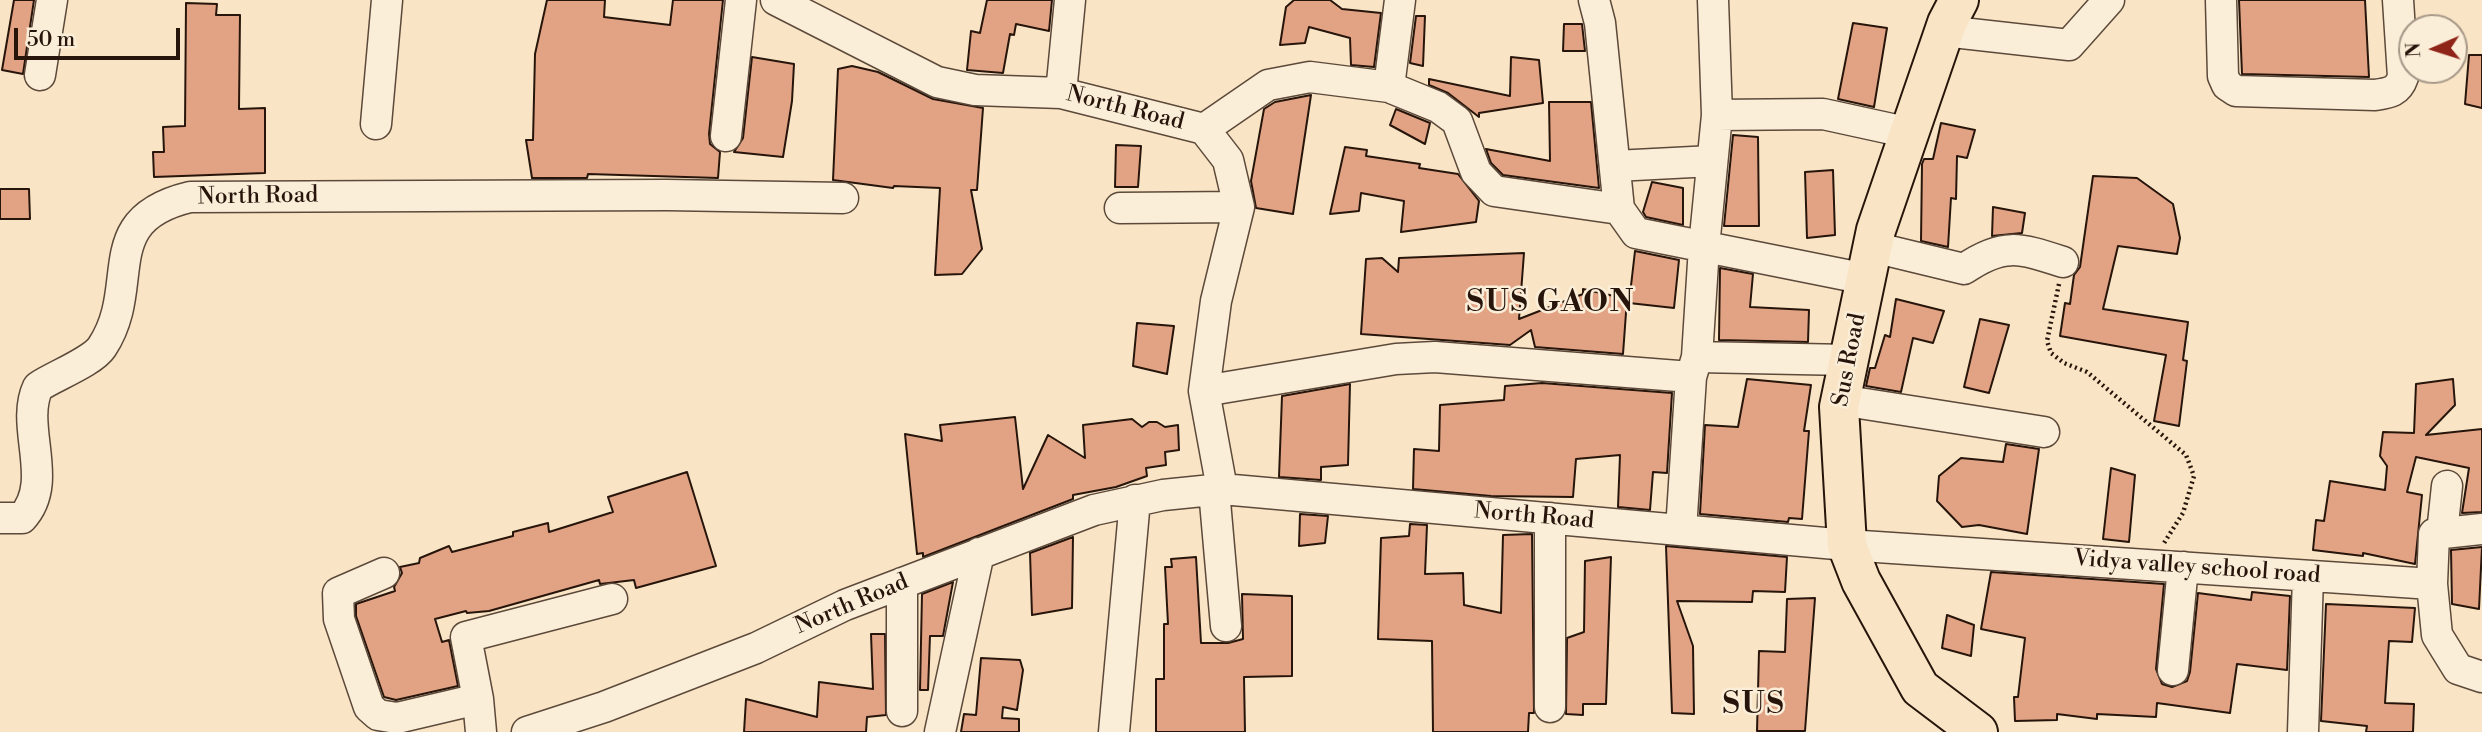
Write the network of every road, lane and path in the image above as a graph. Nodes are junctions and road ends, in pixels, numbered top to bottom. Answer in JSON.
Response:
{"nodes":[{"id":1,"x":52,"y":0,"type":"edge"},
{"id":2,"x":387,"y":0,"type":"edge"},
{"id":3,"x":741,"y":0,"type":"edge"},
{"id":4,"x":776,"y":0,"type":"edge"},
{"id":5,"x":1070,"y":0,"type":"edge"},
{"id":6,"x":1400,"y":0,"type":"edge"},
{"id":7,"x":1594,"y":0,"type":"edge"},
{"id":8,"x":1713,"y":0,"type":"edge"},
{"id":9,"x":2109,"y":0,"type":"edge"},
{"id":10,"x":2221,"y":0,"type":"edge"},
{"id":11,"x":2398,"y":0,"type":"edge"},
{"id":12,"x":1952,"y":16,"type":"edge"},
{"id":13,"x":40,"y":75,"type":"dead end"},
{"id":14,"x":1389,"y":87,"type":"junction"},
{"id":15,"x":1061,"y":93,"type":"junction"},
{"id":16,"x":1241,"y":106,"type":"junction"},
{"id":17,"x":1717,"y":115,"type":"junction"},
{"id":18,"x":376,"y":124,"type":"dead end"},
{"id":19,"x":1204,"y":129,"type":"junction"},
{"id":20,"x":1910,"y":133,"type":"junction"},
{"id":21,"x":726,"y":136,"type":"dead end"},
{"id":22,"x":1228,"y":160,"type":"junction"},
{"id":23,"x":1712,"y":161,"type":"junction"},
{"id":24,"x":1615,"y":166,"type":"junction"},
{"id":25,"x":843,"y":198,"type":"dead end"},
{"id":26,"x":1239,"y":207,"type":"junction"},
{"id":27,"x":1120,"y":208,"type":"dead end"},
{"id":28,"x":1619,"y":209,"type":"junction"},
{"id":29,"x":1704,"y":247,"type":"junction"},
{"id":30,"x":2063,"y":262,"type":"joint"},
{"id":31,"x":1869,"y":263,"type":"junction"},
{"id":32,"x":1849,"y":360,"type":"junction"},
{"id":33,"x":1694,"y":367,"type":"junction"},
{"id":34,"x":1204,"y":391,"type":"junction"},
{"id":35,"x":1840,"y":400,"type":"junction"},
{"id":36,"x":2044,"y":432,"type":"dead end"},
{"id":37,"x":2447,"y":486,"type":"dead end"},
{"id":38,"x":1218,"y":489,"type":"junction"},
{"id":39,"x":1135,"y":500,"type":"junction"},
{"id":40,"x":0,"y":518,"type":"edge"},
{"id":41,"x":1550,"y":519,"type":"junction"},
{"id":42,"x":2482,"y":529,"type":"edge"},
{"id":43,"x":1681,"y":530,"type":"junction"},
{"id":44,"x":2442,"y":533,"type":"junction"},
{"id":45,"x":1847,"y":545,"type":"junction"},
{"id":46,"x":979,"y":553,"type":"junction"},
{"id":47,"x":2150,"y":565,"type":"junction"},
{"id":48,"x":2183,"y":567,"type":"junction"},
{"id":49,"x":384,"y":573,"type":"dead end"},
{"id":50,"x":2308,"y":576,"type":"junction"},
{"id":51,"x":902,"y":583,"type":"junction"},
{"id":52,"x":2432,"y":584,"type":"junction"},
{"id":53,"x":612,"y":599,"type":"dead end"},
{"id":54,"x":1226,"y":626,"type":"dead end"},
{"id":55,"x":2173,"y":670,"type":"dead end"},
{"id":56,"x":2482,"y":677,"type":"edge"},
{"id":57,"x":478,"y":699,"type":"junction"},
{"id":58,"x":1550,"y":707,"type":"dead end"},
{"id":59,"x":902,"y":711,"type":"dead end"},
{"id":60,"x":481,"y":732,"type":"edge"},
{"id":61,"x":527,"y":732,"type":"edge"},
{"id":62,"x":940,"y":732,"type":"edge"},
{"id":63,"x":1114,"y":732,"type":"edge"},
{"id":64,"x":1978,"y":732,"type":"edge"},
{"id":65,"x":2303,"y":732,"type":"edge"}],
"edges":[{"from":1,"to":13,"type":"street"},
{"from":2,"to":18,"type":"street"},
{"from":3,"to":21,"type":"street"},
{"from":4,"to":15,"type":"street","name":"North Road"},
{"from":5,"to":15,"type":"street"},
{"from":6,"to":14,"type":"street"},
{"from":7,"to":24,"type":"street"},
{"from":8,"to":17,"type":"street"},
{"from":9,"to":12,"type":"street"},
{"from":10,"to":11,"type":"street"},
{"from":12,"to":20,"type":"main road","name":"Sus Road"},
{"from":14,"to":16,"type":"street"},
{"from":14,"to":28,"type":"street"},
{"from":15,"to":19,"type":"street","name":"North Road"},
{"from":16,"to":19,"type":"street"},
{"from":16,"to":22,"type":"street"},
{"from":17,"to":20,"type":"street"},
{"from":17,"to":23,"type":"street"},
{"from":19,"to":22,"type":"street","name":"North Road"},
{"from":20,"to":31,"type":"main road","name":"Sus Road"},
{"from":22,"to":26,"type":"street","name":"North Road"},
{"from":23,"to":24,"type":"street"},
{"from":23,"to":29,"type":"street"},
{"from":24,"to":28,"type":"street"},
{"from":25,"to":40,"type":"street","name":"North Road"},
{"from":26,"to":27,"type":"street"},
{"from":26,"to":34,"type":"street","name":"North Road"},
{"from":28,"to":29,"type":"street"},
{"from":29,"to":31,"type":"street"},
{"from":29,"to":33,"type":"street"},
{"from":30,"to":31,"type":"street"},
{"from":30,"to":47,"type":"path"},
{"from":31,"to":32,"type":"main road","name":"Sus Road"},
{"from":32,"to":33,"type":"street"},
{"from":32,"to":35,"type":"main road","name":"Sus Road"},
{"from":33,"to":34,"type":"street"},
{"from":33,"to":43,"type":"street"},
{"from":34,"to":38,"type":"street","name":"North Road"},
{"from":35,"to":36,"type":"street"},
{"from":35,"to":45,"type":"main road","name":"Sus Road"},
{"from":37,"to":44,"type":"street"},
{"from":38,"to":39,"type":"street","name":"North Road"},
{"from":38,"to":41,"type":"street","name":"North Road"},
{"from":38,"to":54,"type":"street"},
{"from":39,"to":46,"type":"street","name":"North Road"},
{"from":39,"to":63,"type":"street"},
{"from":41,"to":43,"type":"street","name":"North Road"},
{"from":41,"to":58,"type":"street"},
{"from":42,"to":44,"type":"street"},
{"from":43,"to":45,"type":"street","name":"North Road"},
{"from":44,"to":52,"type":"street"},
{"from":45,"to":47,"type":"street","name":"Vidya valley school road"},
{"from":45,"to":64,"type":"main road","name":"Sus Road"},
{"from":46,"to":51,"type":"street","name":"North Road"},
{"from":46,"to":62,"type":"street"},
{"from":47,"to":48,"type":"street","name":"Vidya valley school road"},
{"from":48,"to":50,"type":"street","name":"Vidya valley school road"},
{"from":48,"to":55,"type":"street"},
{"from":49,"to":57,"type":"street"},
{"from":50,"to":52,"type":"street","name":"Vidya valley school road"},
{"from":50,"to":65,"type":"street"},
{"from":51,"to":59,"type":"street"},
{"from":51,"to":61,"type":"street","name":"North Road"},
{"from":52,"to":56,"type":"street"},
{"from":53,"to":57,"type":"street"},
{"from":57,"to":60,"type":"street"}]}
